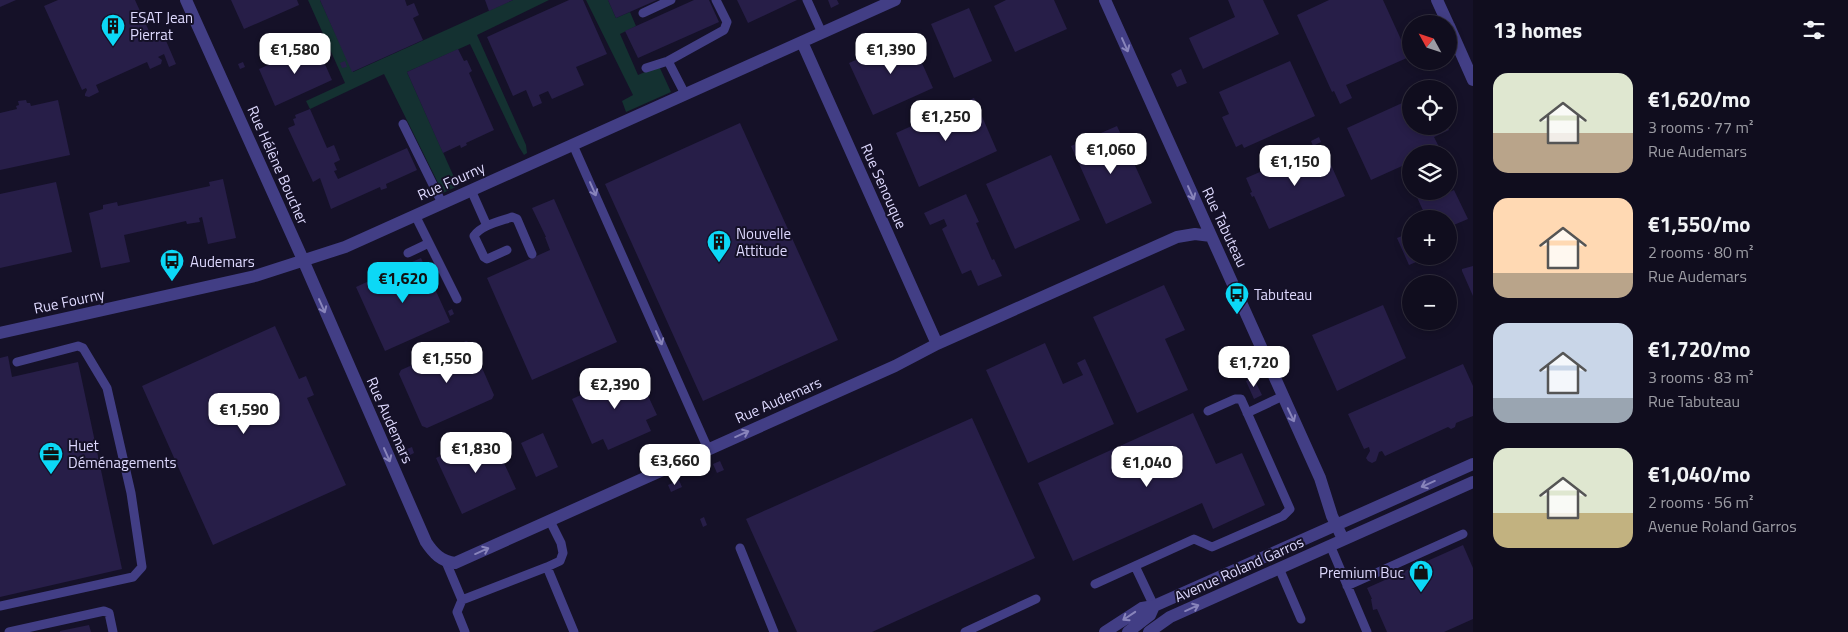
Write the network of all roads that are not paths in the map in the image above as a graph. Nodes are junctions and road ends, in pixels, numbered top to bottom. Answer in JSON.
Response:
{"nodes":[{"id":1,"x":186,"y":0,"type":"edge"},
{"id":2,"x":671,"y":0,"type":"edge"},
{"id":3,"x":716,"y":0,"type":"edge"},
{"id":4,"x":808,"y":0,"type":"edge"},
{"id":5,"x":895,"y":0,"type":"edge"},
{"id":6,"x":1105,"y":0,"type":"edge"},
{"id":7,"x":1437,"y":0,"type":"edge"},
{"id":8,"x":643,"y":13,"type":"dead end"},
{"id":9,"x":1444,"y":15,"type":"edge"},
{"id":10,"x":822,"y":33,"type":"junction"},
{"id":11,"x":802,"y":42,"type":"junction"},
{"id":12,"x":1458,"y":47,"type":"edge"},
{"id":13,"x":668,"y":61,"type":"junction"},
{"id":14,"x":646,"y":68,"type":"dead end"},
{"id":15,"x":1473,"y":80,"type":"edge"},
{"id":16,"x":685,"y":94,"type":"junction"},
{"id":17,"x":404,"y":124,"type":"dead end"},
{"id":18,"x":573,"y":145,"type":"junction"},
{"id":19,"x":471,"y":190,"type":"junction"},
{"id":20,"x":442,"y":203,"type":"junction"},
{"id":21,"x":416,"y":215,"type":"junction"},
{"id":22,"x":487,"y":226,"type":"junction"},
{"id":23,"x":1211,"y":236,"type":"junction"},
{"id":24,"x":430,"y":243,"type":"junction"},
{"id":25,"x":507,"y":250,"type":"dead end"},
{"id":26,"x":408,"y":253,"type":"dead end"},
{"id":27,"x":532,"y":254,"type":"dead end"},
{"id":28,"x":303,"y":261,"type":"junction"},
{"id":29,"x":456,"y":299,"type":"dead end"},
{"id":30,"x":0,"y":333,"type":"edge"},
{"id":31,"x":937,"y":344,"type":"junction"},
{"id":32,"x":17,"y":362,"type":"dead end"},
{"id":33,"x":1283,"y":396,"type":"junction"},
{"id":34,"x":1208,"y":411,"type":"dead end"},
{"id":35,"x":1247,"y":413,"type":"junction"},
{"id":36,"x":708,"y":449,"type":"junction"},
{"id":37,"x":1473,"y":464,"type":"edge"},
{"id":38,"x":1472,"y":484,"type":"edge"},
{"id":39,"x":550,"y":521,"type":"junction"},
{"id":40,"x":1336,"y":524,"type":"junction"},
{"id":41,"x":1463,"y":534,"type":"dead end"},
{"id":42,"x":1343,"y":539,"type":"junction"},
{"id":43,"x":1330,"y":545,"type":"junction"},
{"id":44,"x":740,"y":548,"type":"dead end"},
{"id":45,"x":446,"y":562,"type":"junction"},
{"id":46,"x":1135,"y":566,"type":"junction"},
{"id":47,"x":547,"y":567,"type":"junction"},
{"id":48,"x":1279,"y":568,"type":"junction"},
{"id":49,"x":1095,"y":584,"type":"dead end"},
{"id":50,"x":1346,"y":586,"type":"junction"},
{"id":51,"x":1036,"y":599,"type":"dead end"},
{"id":52,"x":462,"y":600,"type":"junction"},
{"id":53,"x":0,"y":606,"type":"edge"},
{"id":54,"x":1154,"y":606,"type":"junction"},
{"id":55,"x":1301,"y":619,"type":"dead end"},
{"id":56,"x":9,"y":632,"type":"edge"},
{"id":57,"x":113,"y":632,"type":"edge"},
{"id":58,"x":465,"y":632,"type":"edge"},
{"id":59,"x":574,"y":632,"type":"edge"},
{"id":60,"x":774,"y":632,"type":"edge"},
{"id":61,"x":965,"y":632,"type":"edge"},
{"id":62,"x":1106,"y":632,"type":"edge"},
{"id":63,"x":1128,"y":632,"type":"edge"},
{"id":64,"x":1150,"y":632,"type":"edge"},
{"id":65,"x":1367,"y":632,"type":"edge"}],
"edges":[{"from":1,"to":28,"type":"street","name":"Rue Hélène Boucher"},
{"from":2,"to":8,"type":"lane"},
{"from":3,"to":13,"type":"lane"},
{"from":4,"to":10,"type":"lane"},
{"from":5,"to":10,"type":"street","name":"Rue Fourny"},
{"from":6,"to":23,"type":"street","name":"Rue Tabuteau","one_way":true},
{"from":7,"to":9,"type":"street"},
{"from":10,"to":11,"type":"street","name":"Rue Fourny"},
{"from":11,"to":16,"type":"street","name":"Rue Fourny"},
{"from":11,"to":31,"type":"street","name":"Rue Senouque"},
{"from":12,"to":15,"type":"street"},
{"from":13,"to":14,"type":"lane"},
{"from":13,"to":16,"type":"lane"},
{"from":16,"to":18,"type":"street","name":"Rue Fourny"},
{"from":17,"to":20,"type":"lane"},
{"from":18,"to":19,"type":"street","name":"Rue Fourny"},
{"from":18,"to":36,"type":"lane","one_way":true},
{"from":19,"to":20,"type":"street","name":"Rue Fourny"},
{"from":19,"to":22,"type":"lane"},
{"from":20,"to":21,"type":"street","name":"Rue Fourny"},
{"from":21,"to":24,"type":"lane"},
{"from":21,"to":28,"type":"street","name":"Rue Fourny"},
{"from":22,"to":25,"type":"lane"},
{"from":22,"to":27,"type":"lane"},
{"from":23,"to":31,"type":"street","name":"Rue Audemars"},
{"from":23,"to":33,"type":"street","name":"Rue Tabuteau"},
{"from":24,"to":26,"type":"lane"},
{"from":24,"to":29,"type":"lane"},
{"from":28,"to":30,"type":"street","name":"Rue Fourny"},
{"from":28,"to":45,"type":"street","name":"Rue Audemars","one_way":true},
{"from":36,"to":31,"type":"street","name":"Rue Audemars","one_way":true},
{"from":32,"to":53,"type":"lane"},
{"from":33,"to":35,"type":"lane"},
{"from":33,"to":40,"type":"street","name":"Rue Tabuteau","one_way":true},
{"from":34,"to":35,"type":"lane"},
{"from":35,"to":46,"type":"lane"},
{"from":36,"to":39,"type":"street","name":"Rue Audemars"},
{"from":37,"to":40,"type":"street","name":"Avenue Roland Garros","one_way":true},
{"from":38,"to":42,"type":"street","name":"Avenue Roland Garros"},
{"from":45,"to":39,"type":"street","name":"Rue Audemars","one_way":true},
{"from":39,"to":47,"type":"lane"},
{"from":40,"to":42,"type":"street"},
{"from":40,"to":54,"type":"street","name":"Avenue Roland Garros"},
{"from":41,"to":50,"type":"lane"},
{"from":42,"to":43,"type":"street","name":"Avenue Roland Garros"},
{"from":43,"to":48,"type":"street","name":"Avenue Roland Garros"},
{"from":43,"to":50,"type":"lane"},
{"from":44,"to":60,"type":"lane"},
{"from":45,"to":52,"type":"lane"},
{"from":46,"to":49,"type":"lane"},
{"from":46,"to":54,"type":"lane"},
{"from":47,"to":52,"type":"lane"},
{"from":47,"to":59,"type":"lane"},
{"from":48,"to":55,"type":"lane"},
{"from":64,"to":48,"type":"street","name":"Avenue Roland Garros","one_way":true},
{"from":50,"to":65,"type":"lane"},
{"from":51,"to":61,"type":"lane"},
{"from":52,"to":58,"type":"lane"},
{"from":54,"to":62,"type":"street","name":"Avenue Roland Garros","one_way":true},
{"from":54,"to":63,"type":"street","name":"Avenue Roland Garros"},
{"from":56,"to":57,"type":"lane"}]}
